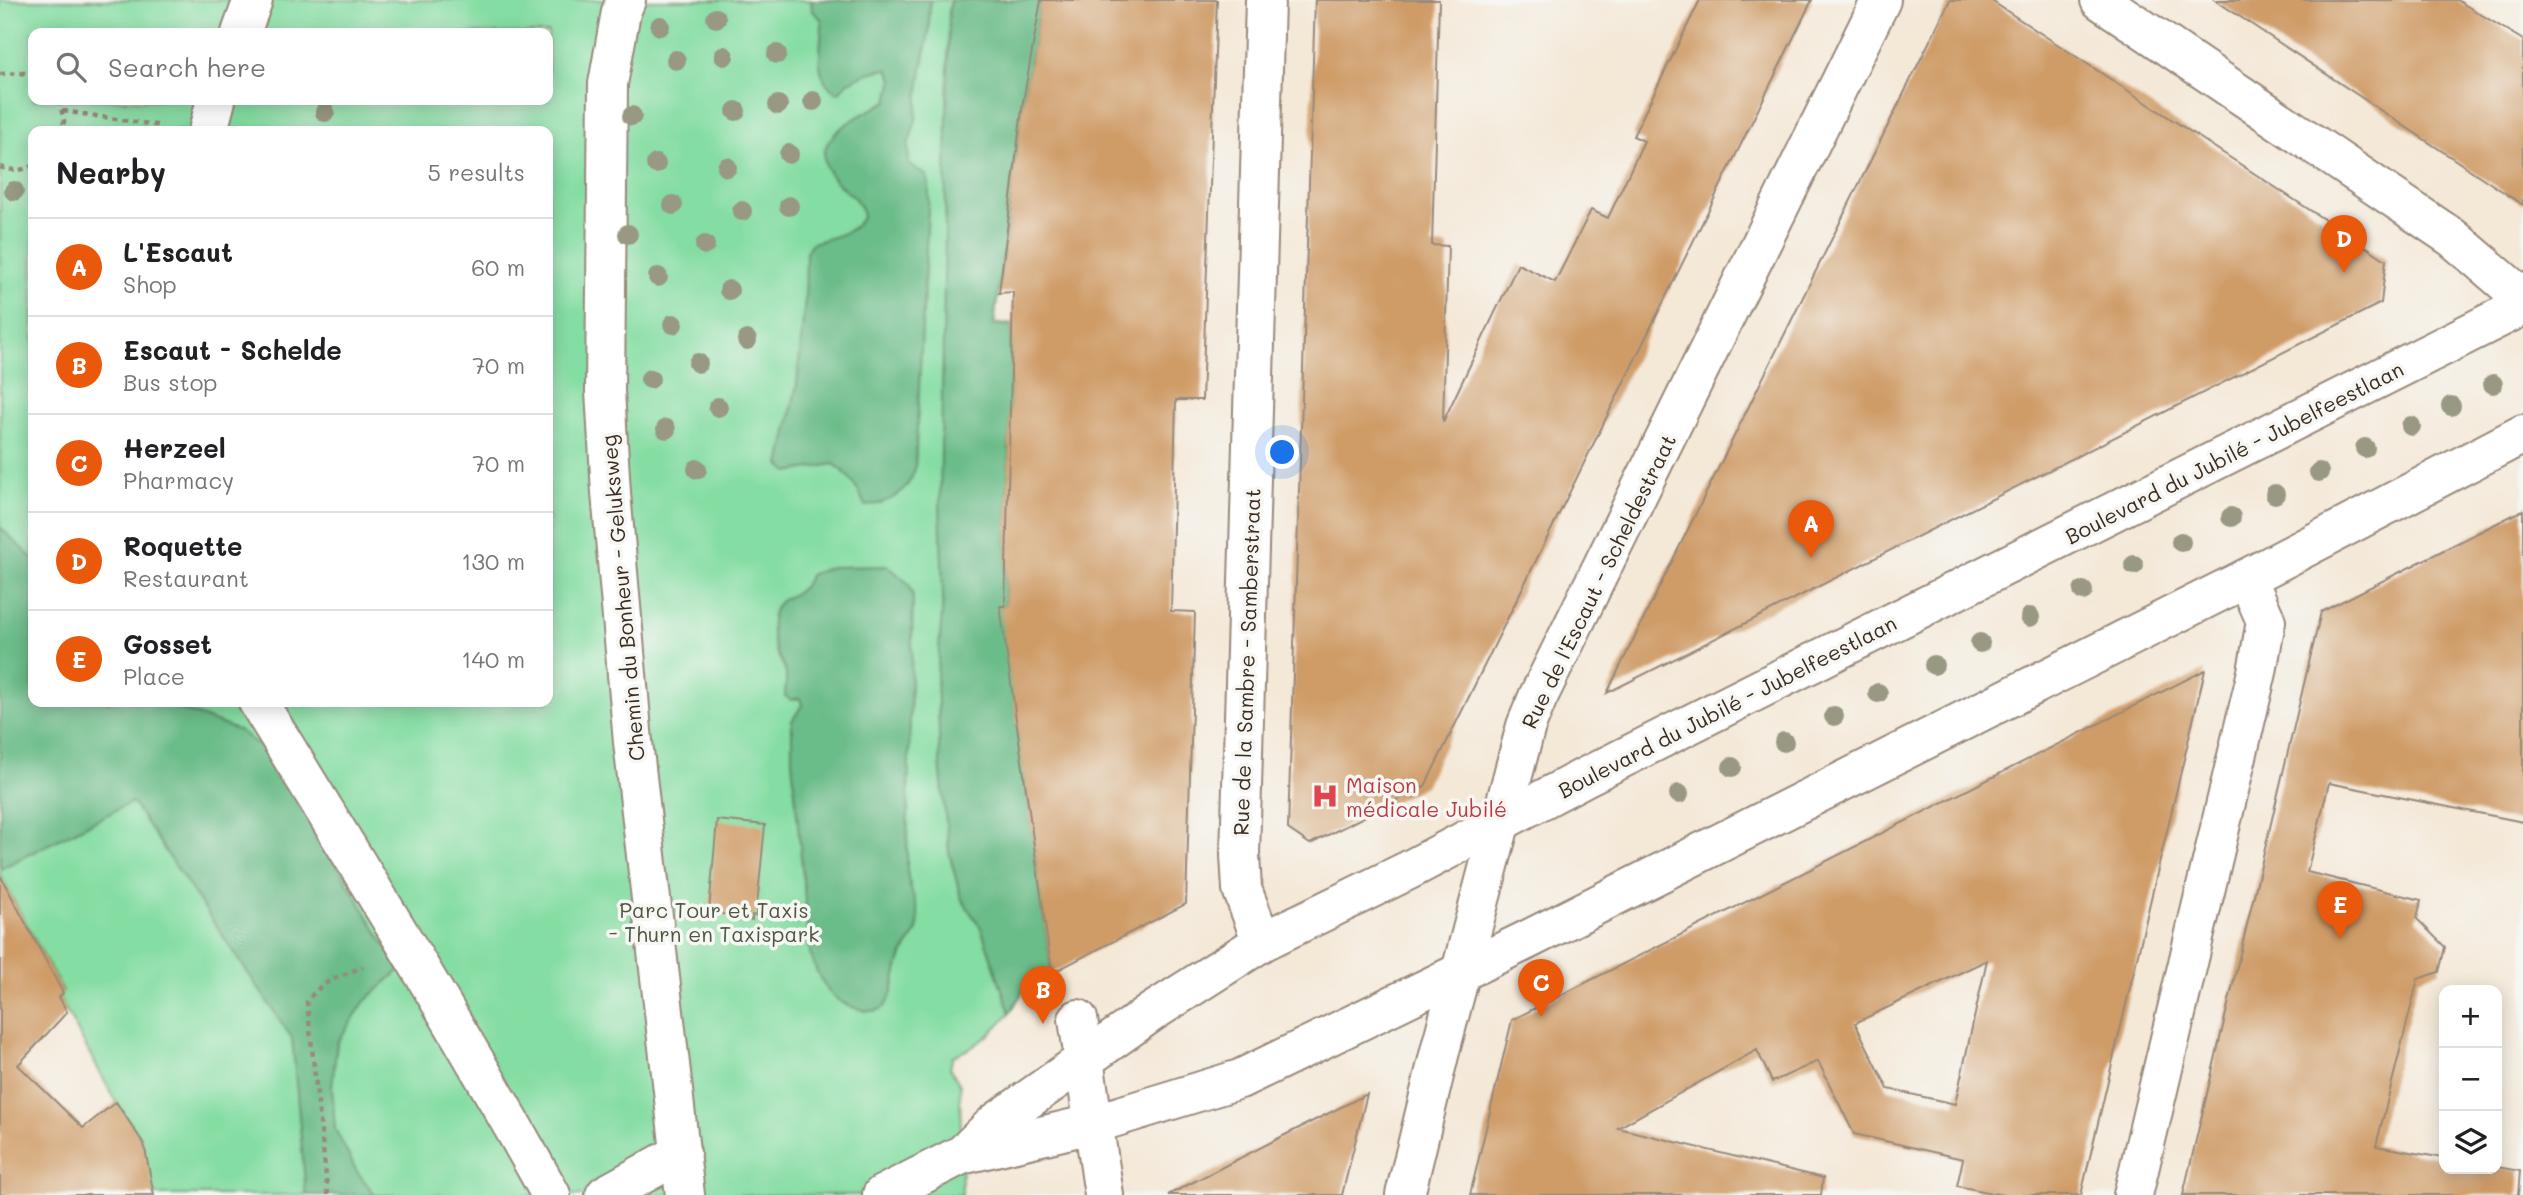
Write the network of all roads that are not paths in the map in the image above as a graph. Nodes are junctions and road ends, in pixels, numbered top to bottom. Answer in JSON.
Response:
{"nodes":[{"id":1,"x":253,"y":0,"type":"edge"},
{"id":2,"x":626,"y":0,"type":"edge"},
{"id":3,"x":1265,"y":0,"type":"edge"},
{"id":4,"x":1881,"y":0,"type":"edge"},
{"id":5,"x":2100,"y":0,"type":"edge"},
{"id":6,"x":243,"y":28,"type":"edge"},
{"id":7,"x":215,"y":105,"type":"edge"},
{"id":8,"x":209,"y":126,"type":"edge"},
{"id":9,"x":2523,"y":298,"type":"edge"},
{"id":10,"x":2523,"y":306,"type":"edge"},
{"id":11,"x":2523,"y":434,"type":"edge"},
{"id":12,"x":2247,"y":578,"type":"junction"},
{"id":13,"x":261,"y":707,"type":"edge"},
{"id":14,"x":1501,"y":820,"type":"junction"},
{"id":15,"x":1262,"y":942,"type":"junction"},
{"id":16,"x":1461,"y":972,"type":"junction"},
{"id":17,"x":1078,"y":1019,"type":"dead end"},
{"id":18,"x":1085,"y":1059,"type":"junction"},
{"id":19,"x":1094,"y":1123,"type":"junction"},
{"id":20,"x":681,"y":1153,"type":"junction"},
{"id":21,"x":961,"y":1155,"type":"junction"},
{"id":22,"x":551,"y":1195,"type":"edge"},
{"id":23,"x":605,"y":1195,"type":"edge"},
{"id":24,"x":685,"y":1195,"type":"edge"},
{"id":25,"x":882,"y":1195,"type":"edge"},
{"id":26,"x":1104,"y":1195,"type":"edge"},
{"id":27,"x":1405,"y":1195,"type":"edge"},
{"id":28,"x":2133,"y":1195,"type":"edge"}],
"edges":[{"from":1,"to":6,"type":"street"},
{"from":2,"to":20,"type":"street","name":"Chemin du Bonheur - Geluksweg"},
{"from":3,"to":15,"type":"street","name":"Rue de la Sambre - Samberstraat"},
{"from":4,"to":14,"type":"street","name":"Rue de l'Escaut - Scheldestraat"},
{"from":5,"to":9,"type":"street"},
{"from":7,"to":8,"type":"street"},
{"from":10,"to":14,"type":"street","name":"Boulevard du Jubilé - Jubelfeestlaan"},
{"from":11,"to":12,"type":"street","name":"Boulevard du Jubilé - Jubelfeestlaan"},
{"from":12,"to":16,"type":"street","name":"Boulevard du Jubilé - Jubelfeestlaan"},
{"from":12,"to":28,"type":"street"},
{"from":13,"to":22,"type":"street"},
{"from":14,"to":15,"type":"street","name":"Boulevard du Jubilé - Jubelfeestlaan"},
{"from":14,"to":16,"type":"street","name":"Rue de l'Escaut - Scheldestraat"},
{"from":15,"to":18,"type":"street","name":"Boulevard du Jubilé - Jubelfeestlaan"},
{"from":16,"to":19,"type":"street","name":"Boulevard du Jubilé - Jubelfeestlaan"},
{"from":16,"to":27,"type":"street","name":"Rue de l'Escaut - Scheldestraat"},
{"from":17,"to":18,"type":"street"},
{"from":18,"to":19,"type":"street"},
{"from":18,"to":21,"type":"street","name":"Boulevard du Jubilé - Jubelfeestlaan"},
{"from":19,"to":21,"type":"street","name":"Boulevard du Jubilé - Jubelfeestlaan"},
{"from":19,"to":26,"type":"street"},
{"from":20,"to":23,"type":"street"},
{"from":20,"to":24,"type":"street","name":"Chemin du Bonheur - Geluksweg"},
{"from":21,"to":25,"type":"street","name":"Boulevard du Jubilé - Jubelfeestlaan"}]}
